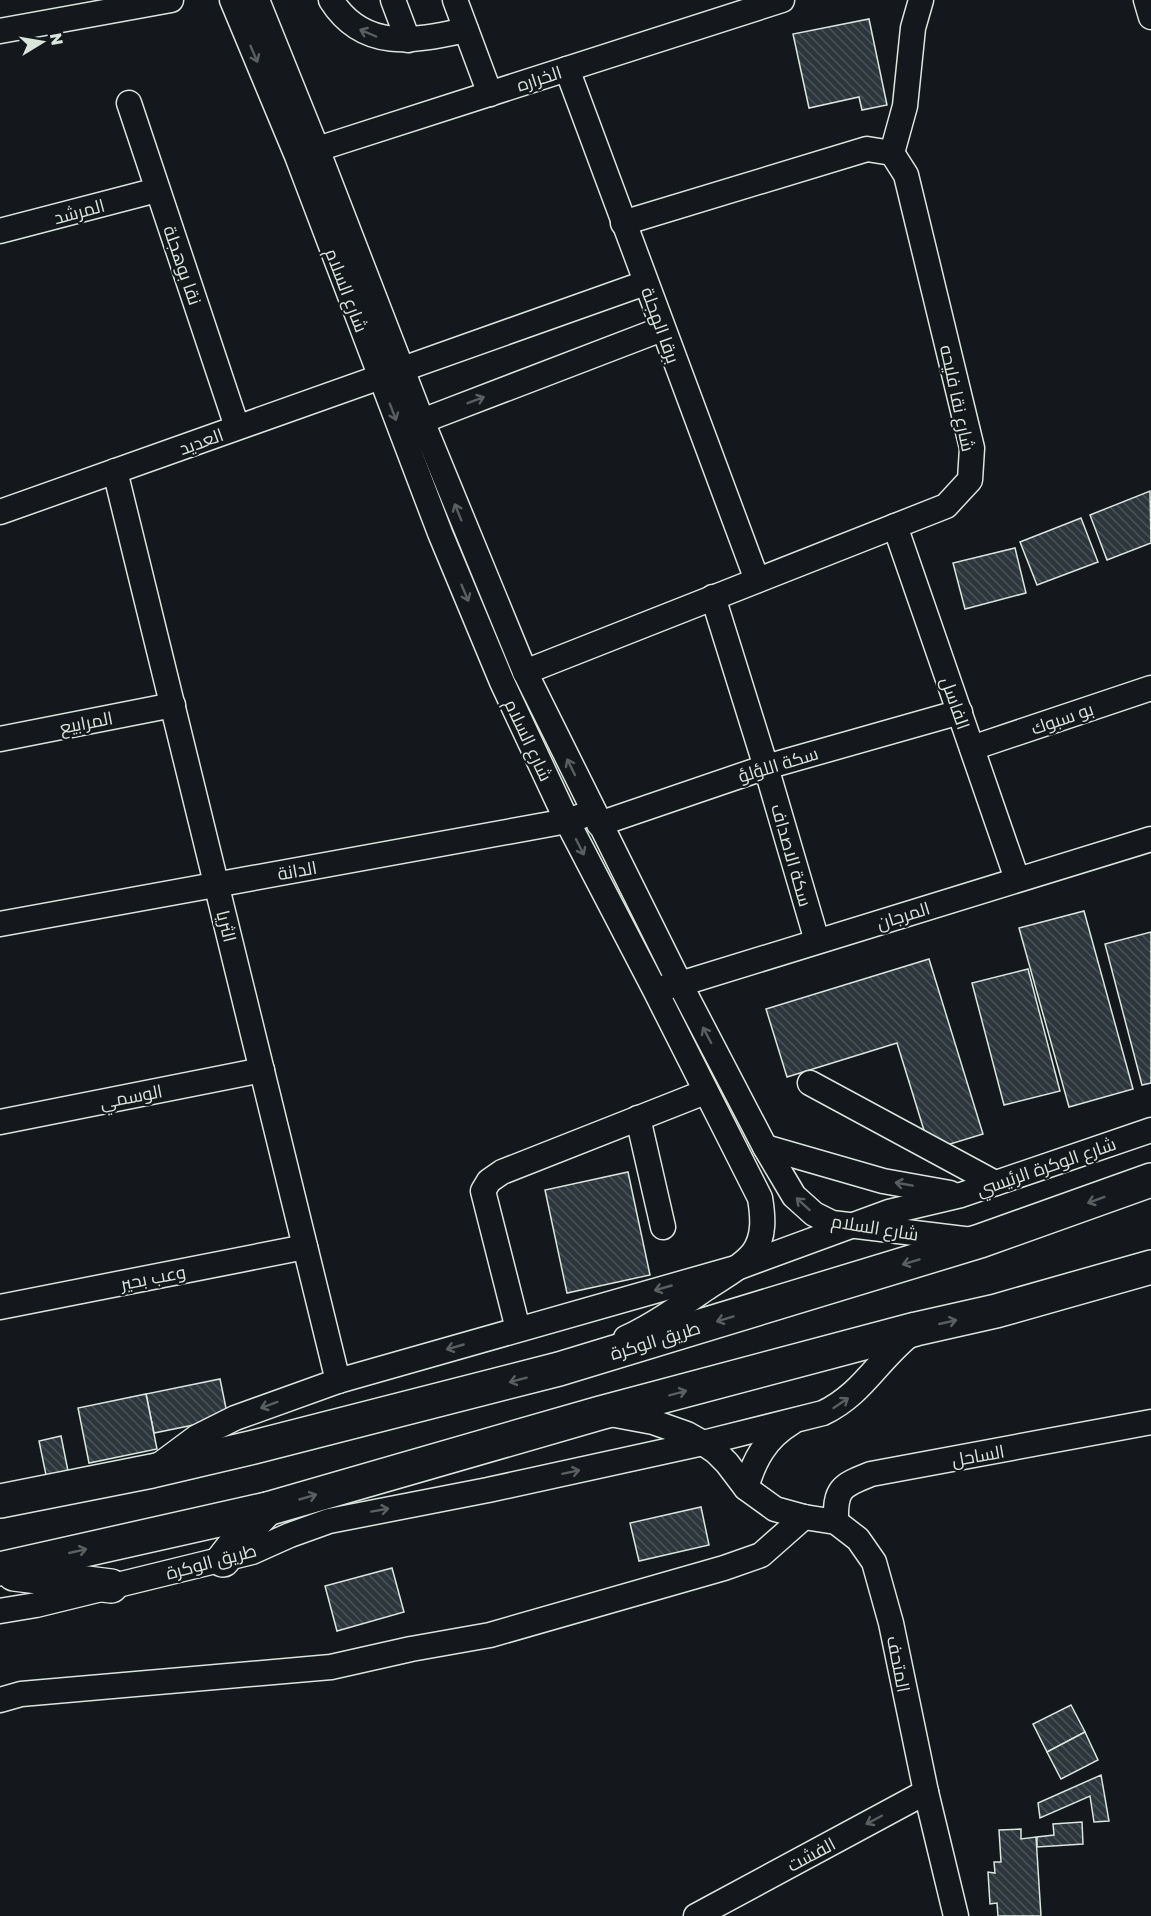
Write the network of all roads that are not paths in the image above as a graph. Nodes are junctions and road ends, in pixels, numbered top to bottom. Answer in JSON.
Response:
{"nodes":[{"id":1,"x":171,"y":0,"type":"edge"},
{"id":2,"x":232,"y":0,"type":"edge"},
{"id":3,"x":257,"y":0,"type":"edge"},
{"id":4,"x":331,"y":0,"type":"edge"},
{"id":5,"x":393,"y":0,"type":"edge"},
{"id":6,"x":455,"y":0,"type":"edge"},
{"id":7,"x":782,"y":0,"type":"edge"},
{"id":8,"x":921,"y":0,"type":"edge"},
{"id":9,"x":1146,"y":0,"type":"edge"},
{"id":10,"x":735,"y":7,"type":"edge"},
{"id":11,"x":79,"y":8,"type":"edge"},
{"id":12,"x":1151,"y":17,"type":"edge"},
{"id":13,"x":466,"y":30,"type":"junction"},
{"id":14,"x":0,"y":31,"type":"edge"},
{"id":15,"x":408,"y":40,"type":"junction"},
{"id":16,"x":567,"y":69,"type":"junction"},
{"id":17,"x":490,"y":94,"type":"junction"},
{"id":18,"x":129,"y":103,"type":"dead end"},
{"id":19,"x":307,"y":153,"type":"junction"},
{"id":20,"x":892,"y":153,"type":"junction"},
{"id":21,"x":157,"y":190,"type":"junction"},
{"id":22,"x":623,"y":223,"type":"junction"},
{"id":23,"x":0,"y":231,"type":"edge"},
{"id":24,"x":645,"y":283,"type":"junction"},
{"id":25,"x":662,"y":329,"type":"junction"},
{"id":26,"x":390,"y":373,"type":"junction"},
{"id":27,"x":422,"y":421,"type":"junction"},
{"id":28,"x":237,"y":428,"type":"junction"},
{"id":29,"x":115,"y":471,"type":"junction"},
{"id":30,"x":0,"y":512,"type":"edge"},
{"id":31,"x":895,"y":526,"type":"junction"},
{"id":32,"x":757,"y":580,"type":"junction"},
{"id":33,"x":713,"y":597,"type":"junction"},
{"id":34,"x":525,"y":672,"type":"junction"},
{"id":35,"x":1151,"y":688,"type":"edge"},
{"id":36,"x":172,"y":705,"type":"junction"},
{"id":37,"x":960,"y":712,"type":"junction"},
{"id":38,"x":0,"y":739,"type":"edge"},
{"id":39,"x":972,"y":748,"type":"junction"},
{"id":40,"x":766,"y":767,"type":"junction"},
{"id":41,"x":596,"y":818,"type":"junction"},
{"id":42,"x":567,"y":822,"type":"junction"},
{"id":43,"x":1151,"y":839,"type":"edge"},
{"id":44,"x":1017,"y":879,"type":"junction"},
{"id":45,"x":216,"y":885,"type":"junction"},
{"id":46,"x":0,"y":924,"type":"edge"},
{"id":47,"x":817,"y":941,"type":"junction"},
{"id":48,"x":680,"y":984,"type":"junction"},
{"id":49,"x":655,"y":990,"type":"junction"},
{"id":50,"x":262,"y":1070,"type":"junction"},
{"id":51,"x":810,"y":1083,"type":"dead end"},
{"id":52,"x":705,"y":1092,"type":"junction"},
{"id":53,"x":638,"y":1118,"type":"junction"},
{"id":54,"x":0,"y":1122,"type":"edge"},
{"id":55,"x":1151,"y":1130,"type":"edge"},
{"id":56,"x":765,"y":1147,"type":"junction"},
{"id":57,"x":1151,"y":1180,"type":"edge"},
{"id":58,"x":995,"y":1183,"type":"junction"},
{"id":59,"x":961,"y":1195,"type":"junction"},
{"id":60,"x":848,"y":1226,"type":"junction"},
{"id":61,"x":663,"y":1227,"type":"dead end"},
{"id":62,"x":980,"y":1241,"type":"junction"},
{"id":63,"x":305,"y":1246,"type":"junction"},
{"id":64,"x":739,"y":1267,"type":"junction"},
{"id":65,"x":1151,"y":1267,"type":"edge"},
{"id":66,"x":0,"y":1307,"type":"edge"},
{"id":67,"x":518,"y":1329,"type":"junction"},
{"id":68,"x":916,"y":1329,"type":"junction"},
{"id":69,"x":559,"y":1369,"type":"junction"},
{"id":70,"x":338,"y":1381,"type":"junction"},
{"id":71,"x":600,"y":1413,"type":"junction"},
{"id":72,"x":797,"y":1420,"type":"junction"},
{"id":73,"x":1151,"y":1422,"type":"edge"},
{"id":74,"x":703,"y":1443,"type":"junction"},
{"id":75,"x":152,"y":1471,"type":"junction"},
{"id":76,"x":746,"y":1488,"type":"junction"},
{"id":77,"x":0,"y":1501,"type":"edge"},
{"id":78,"x":267,"y":1509,"type":"junction"},
{"id":79,"x":804,"y":1517,"type":"junction"},
{"id":80,"x":836,"y":1522,"type":"junction"},
{"id":81,"x":224,"y":1560,"type":"junction"},
{"id":82,"x":0,"y":1570,"type":"edge"},
{"id":83,"x":111,"y":1586,"type":"junction"},
{"id":84,"x":0,"y":1611,"type":"edge"},
{"id":85,"x":0,"y":1700,"type":"edge"},
{"id":86,"x":926,"y":1792,"type":"junction"},
{"id":87,"x":696,"y":1916,"type":"edge"},
{"id":88,"x":956,"y":1916,"type":"edge"}],
"edges":[{"from":1,"to":11,"type":"street"},
{"from":2,"to":19,"type":"street","name":"شارع السلام","one_way":true},
{"from":3,"to":19,"type":"street","name":"شارع السلام"},
{"from":15,"to":4,"type":"street","one_way":true},
{"from":5,"to":15,"type":"street"},
{"from":6,"to":13,"type":"street"},
{"from":7,"to":10,"type":"street","name":"الخراره"},
{"from":8,"to":20,"type":"street"},
{"from":9,"to":12,"type":"street"},
{"from":10,"to":16,"type":"street","name":"الخراره"},
{"from":11,"to":14,"type":"street"},
{"from":13,"to":15,"type":"street"},
{"from":13,"to":17,"type":"street"},
{"from":16,"to":17,"type":"street","name":"الخراره"},
{"from":16,"to":22,"type":"street","name":"برقا الهجلة"},
{"from":17,"to":19,"type":"street","name":"الخراره"},
{"from":18,"to":21,"type":"street","name":"نقا بوهجلة"},
{"from":19,"to":26,"type":"street","name":"شارع السلام"},
{"from":20,"to":22,"type":"street"},
{"from":20,"to":31,"type":"street","name":"شارع نقا فليحه"},
{"from":21,"to":23,"type":"street","name":"المرشد"},
{"from":21,"to":28,"type":"street","name":"نقا بوهجلة"},
{"from":22,"to":24,"type":"street","name":"برقا الهجلة"},
{"from":24,"to":25,"type":"street","name":"برقا الهجلة"},
{"from":24,"to":26,"type":"street","name":"العديد"},
{"from":27,"to":25,"type":"street","one_way":true},
{"from":25,"to":32,"type":"street","name":"برقا الهجلة"},
{"from":26,"to":27,"type":"street","name":"شارع السلام"},
{"from":26,"to":28,"type":"street","name":"العديد"},
{"from":26,"to":42,"type":"street","name":"شارع السلام","one_way":true},
{"from":34,"to":27,"type":"street","name":"شارع السلام","one_way":true},
{"from":28,"to":29,"type":"street","name":"العديد"},
{"from":29,"to":30,"type":"street","name":"العديد"},
{"from":29,"to":36,"type":"street","name":"الثريا"},
{"from":31,"to":32,"type":"street","name":"شارع نقا فليحه"},
{"from":31,"to":37,"type":"street","name":"الفاسل"},
{"from":32,"to":33,"type":"street","name":"شارع نقا فليحه"},
{"from":33,"to":34,"type":"street","name":"شارع نقا فليحه"},
{"from":33,"to":40,"type":"street","name":"سكة الاصداف"},
{"from":41,"to":34,"type":"street","name":"شارع السلام","one_way":true},
{"from":35,"to":39,"type":"street","name":"بو سبوك"},
{"from":36,"to":38,"type":"street","name":"المرابيع"},
{"from":36,"to":45,"type":"street","name":"الثريا"},
{"from":37,"to":39,"type":"street","name":"الفاسل"},
{"from":37,"to":40,"type":"street","name":"سكة اللؤلؤ"},
{"from":39,"to":44,"type":"street","name":"الفاسل"},
{"from":40,"to":41,"type":"street","name":"سكة اللؤلؤ"},
{"from":40,"to":47,"type":"street","name":"سكة الاصداف"},
{"from":41,"to":42,"type":"street","name":"الدانة"},
{"from":41,"to":48,"type":"street","name":"شارع السلام"},
{"from":42,"to":45,"type":"street","name":"الدانة"},
{"from":42,"to":49,"type":"street","name":"شارع السلام","one_way":true},
{"from":43,"to":44,"type":"street","name":"المرجان"},
{"from":44,"to":47,"type":"street","name":"المرجان"},
{"from":45,"to":46,"type":"street","name":"الدانة"},
{"from":45,"to":50,"type":"street","name":"الثريا"},
{"from":47,"to":48,"type":"street","name":"المرجان"},
{"from":48,"to":49,"type":"street","name":"المرجان"},
{"from":56,"to":48,"type":"street","name":"شارع السلام","one_way":true},
{"from":49,"to":52,"type":"street","name":"شارع السلام"},
{"from":50,"to":54,"type":"street","name":"الوسمي"},
{"from":50,"to":63,"type":"street","name":"الثريا"},
{"from":51,"to":58,"type":"street"},
{"from":52,"to":53,"type":"street"},
{"from":52,"to":64,"type":"street","name":"شارع السلام"},
{"from":53,"to":61,"type":"street"},
{"from":53,"to":67,"type":"street"},
{"from":55,"to":58,"type":"street","name":"شارع الوكرة الرئيسي"},
{"from":59,"to":56,"type":"street","name":"شارع الوكرة الرئيسي","one_way":true},
{"from":60,"to":56,"type":"street","name":"شارع السلام","one_way":true},
{"from":57,"to":62,"type":"highway","name":"طريق الوكرة","one_way":true},
{"from":58,"to":59,"type":"street","name":"شارع الوكرة الرئيسي"},
{"from":59,"to":60,"type":"street","name":"طريق الوكرة"},
{"from":60,"to":62,"type":"street","name":"شارع السلام"},
{"from":60,"to":64,"type":"street","name":"طريق الوكرة"},
{"from":62,"to":69,"type":"highway","name":"طريق الوكرة","one_way":true},
{"from":63,"to":66,"type":"street","name":"وعب بحير"},
{"from":63,"to":70,"type":"street","name":"الثريا"},
{"from":64,"to":67,"type":"street","name":"طريق الوكرة","one_way":true},
{"from":64,"to":69,"type":"street","name":"شارع السلام"},
{"from":68,"to":65,"type":"highway","name":"طريق الوكرة","one_way":true},
{"from":67,"to":70,"type":"street","name":"طريق الوكرة","one_way":true},
{"from":71,"to":68,"type":"highway","name":"طريق الوكرة","one_way":true},
{"from":72,"to":68,"type":"street","name":"طريق الوكرة","one_way":true},
{"from":69,"to":75,"type":"highway","name":"طريق الوكرة","one_way":true},
{"from":70,"to":75,"type":"street","name":"طريق الوكرة","one_way":true},
{"from":71,"to":74,"type":"street"},
{"from":78,"to":71,"type":"highway","name":"طريق الوكرة","one_way":true},
{"from":72,"to":74,"type":"street","name":"طريق الوكرة"},
{"from":72,"to":76,"type":"street"},
{"from":73,"to":80,"type":"street","name":"الساحل"},
{"from":74,"to":76,"type":"street"},
{"from":81,"to":74,"type":"street","name":"طريق الوكرة","one_way":true},
{"from":75,"to":77,"type":"highway","name":"طريق الوكرة"},
{"from":76,"to":79,"type":"street"},
{"from":78,"to":81,"type":"highway"},
{"from":82,"to":78,"type":"highway","name":"طريق الوكرة","one_way":true},
{"from":79,"to":80,"type":"street"},
{"from":79,"to":85,"type":"street"},
{"from":80,"to":86,"type":"street","name":"المتحف"},
{"from":81,"to":83,"type":"street","name":"طريق الوكرة"},
{"from":82,"to":83,"type":"highway"},
{"from":83,"to":84,"type":"street","name":"طريق الوكرة"},
{"from":86,"to":87,"type":"street","name":"الفشت","one_way":true},
{"from":86,"to":88,"type":"street","name":"المتحف"}]}
